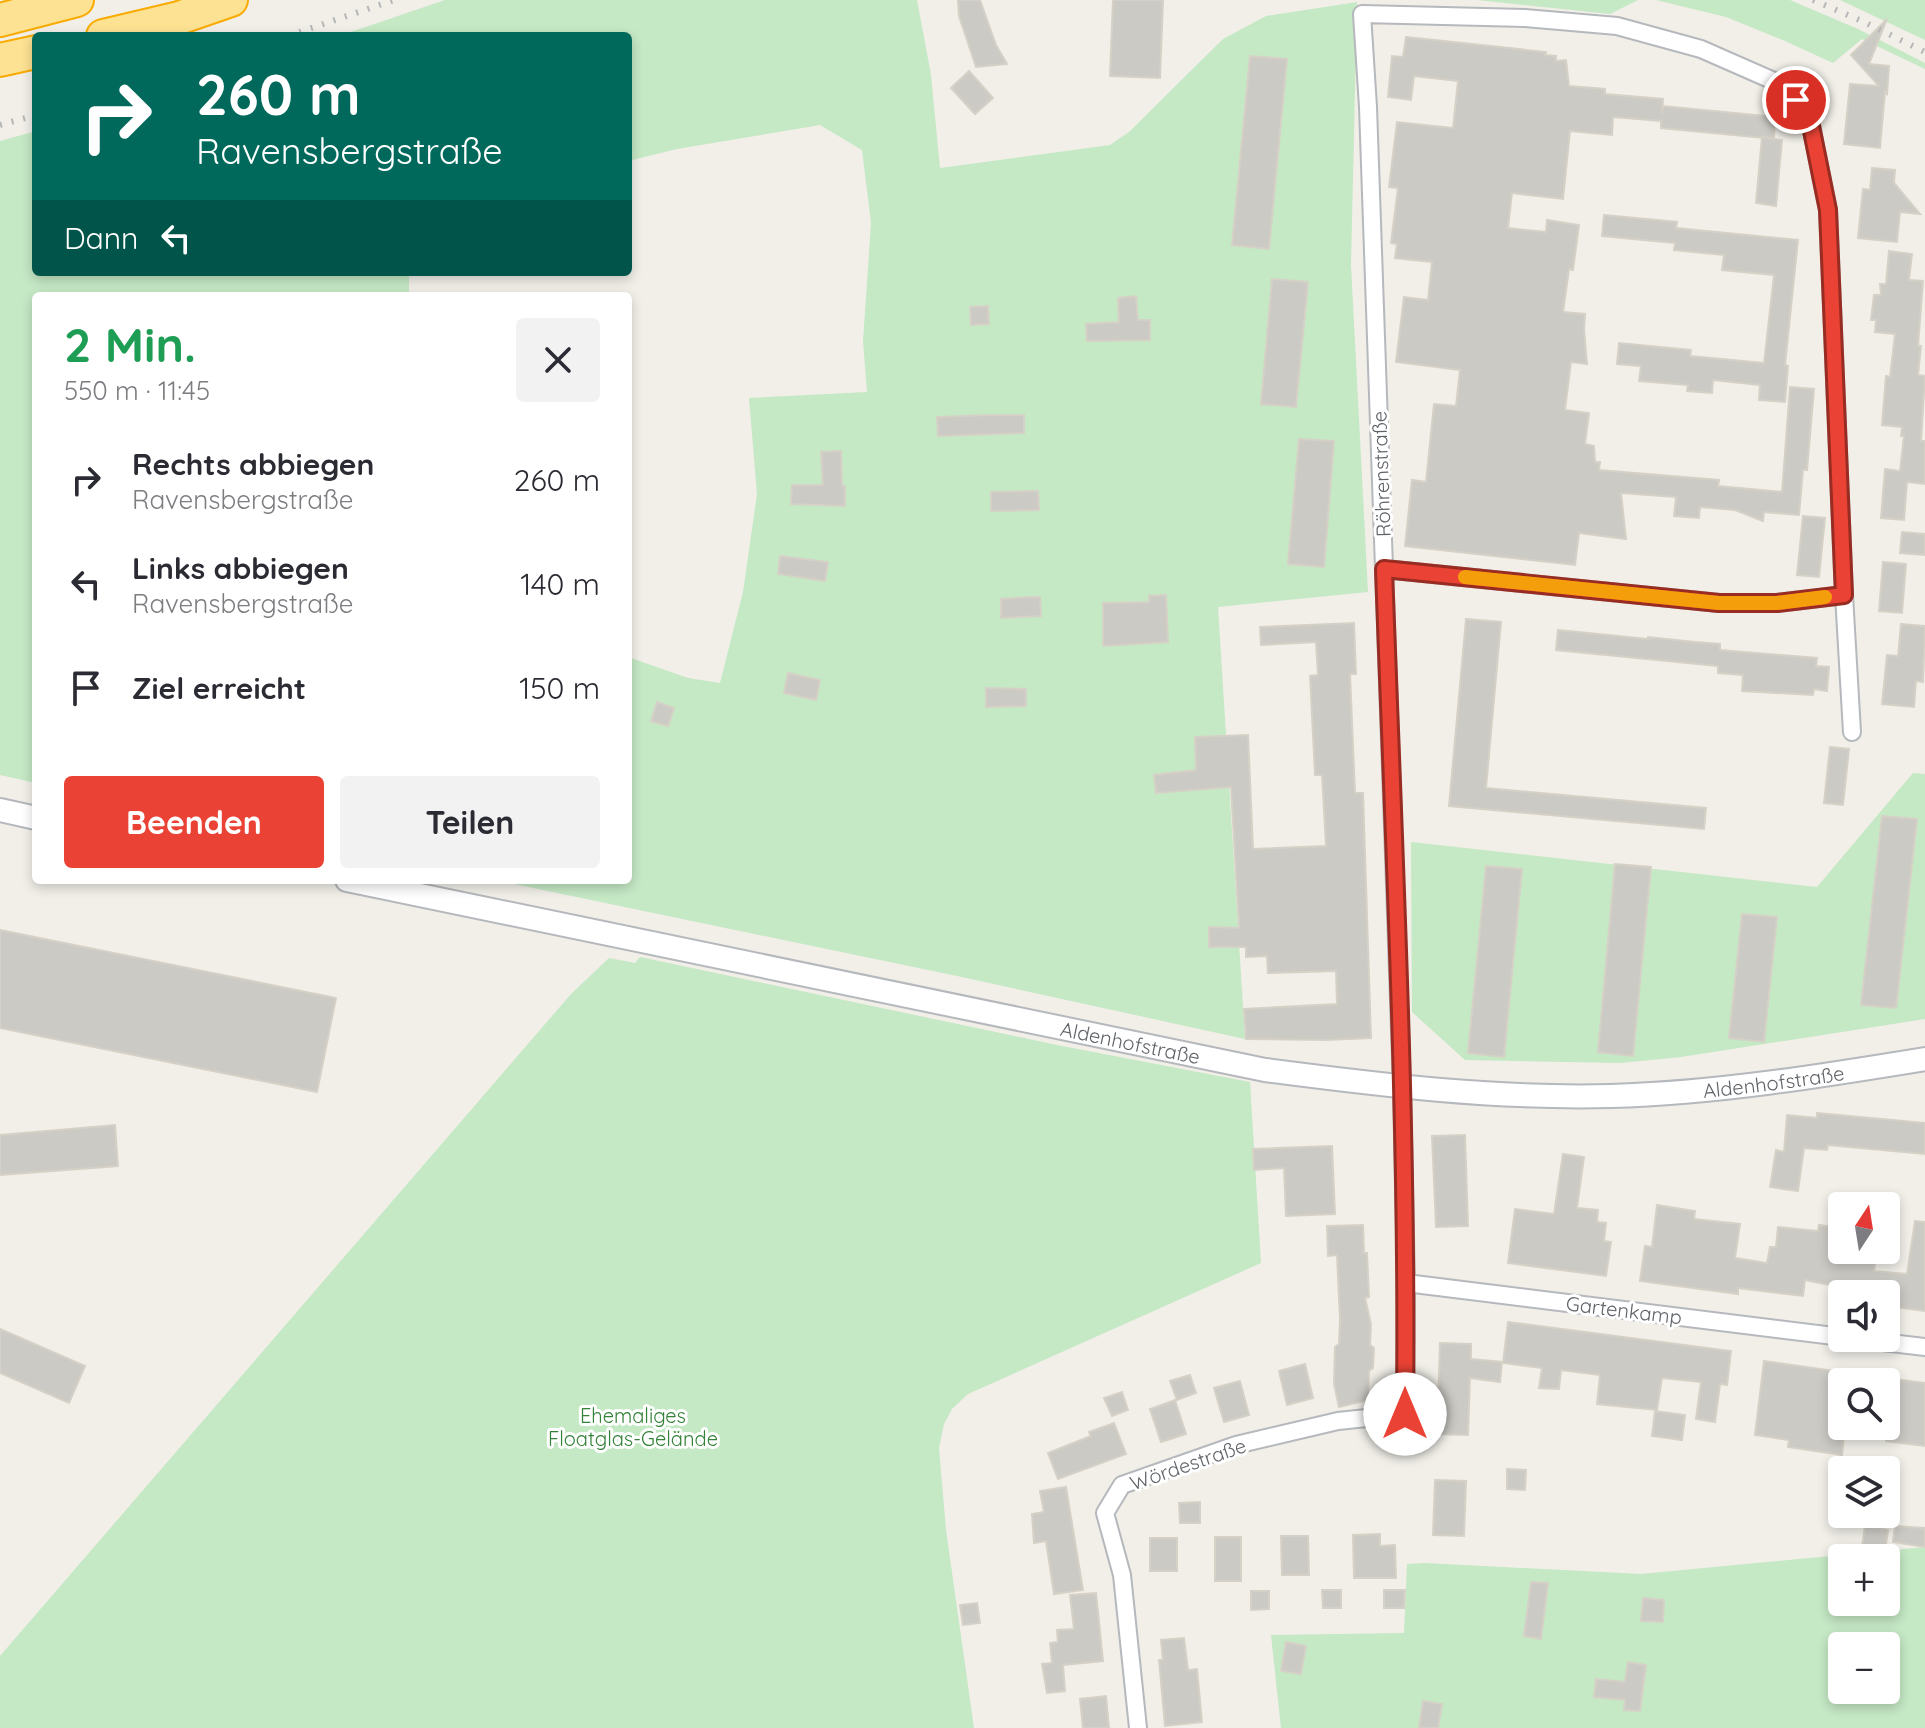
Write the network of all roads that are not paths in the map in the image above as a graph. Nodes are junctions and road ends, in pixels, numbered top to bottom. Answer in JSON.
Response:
{"nodes":[{"id":1,"x":77,"y":0,"type":"edge"},
{"id":2,"x":231,"y":0,"type":"edge"},
{"id":3,"x":0,"y":20,"type":"edge"},
{"id":4,"x":120,"y":32,"type":"edge"},
{"id":5,"x":32,"y":53,"type":"edge"},
{"id":6,"x":0,"y":60,"type":"edge"},
{"id":7,"x":1384,"y":569,"type":"junction"},
{"id":8,"x":1844,"y":595,"type":"junction"},
{"id":9,"x":1852,"y":732,"type":"dead end"},
{"id":10,"x":0,"y":810,"type":"edge"},
{"id":11,"x":32,"y":817,"type":"edge"},
{"id":12,"x":366,"y":884,"type":"edge"},
{"id":13,"x":1925,"y":1059,"type":"edge"},
{"id":14,"x":1402,"y":1087,"type":"junction"},
{"id":15,"x":1406,"y":1283,"type":"junction"},
{"id":16,"x":1828,"y":1335,"type":"edge"},
{"id":17,"x":1900,"y":1344,"type":"edge"},
{"id":18,"x":1925,"y":1347,"type":"edge"},
{"id":19,"x":1405,"y":1414,"type":"joint"},
{"id":20,"x":1138,"y":1728,"type":"edge"}],
"edges":[{"from":1,"to":3,"type":"highway"},
{"from":2,"to":4,"type":"highway"},
{"from":5,"to":6,"type":"highway"},
{"from":7,"to":8,"type":"street"},
{"from":7,"to":8,"type":"street","name":"Röhrenstraße"},
{"from":7,"to":14,"type":"street","name":"Röhrenstraße"},
{"from":8,"to":9,"type":"street"},
{"from":10,"to":11,"type":"street"},
{"from":12,"to":14,"type":"street","name":"Aldenhofstraße"},
{"from":13,"to":14,"type":"street","name":"Aldenhofstraße"},
{"from":14,"to":15,"type":"street","name":"Röhrenstraße"},
{"from":15,"to":16,"type":"street","name":"Gartenkamp"},
{"from":15,"to":19,"type":"street","name":"Röhrenstraße"},
{"from":17,"to":18,"type":"street"},
{"from":19,"to":20,"type":"street","name":"Wördestraße"}]}
